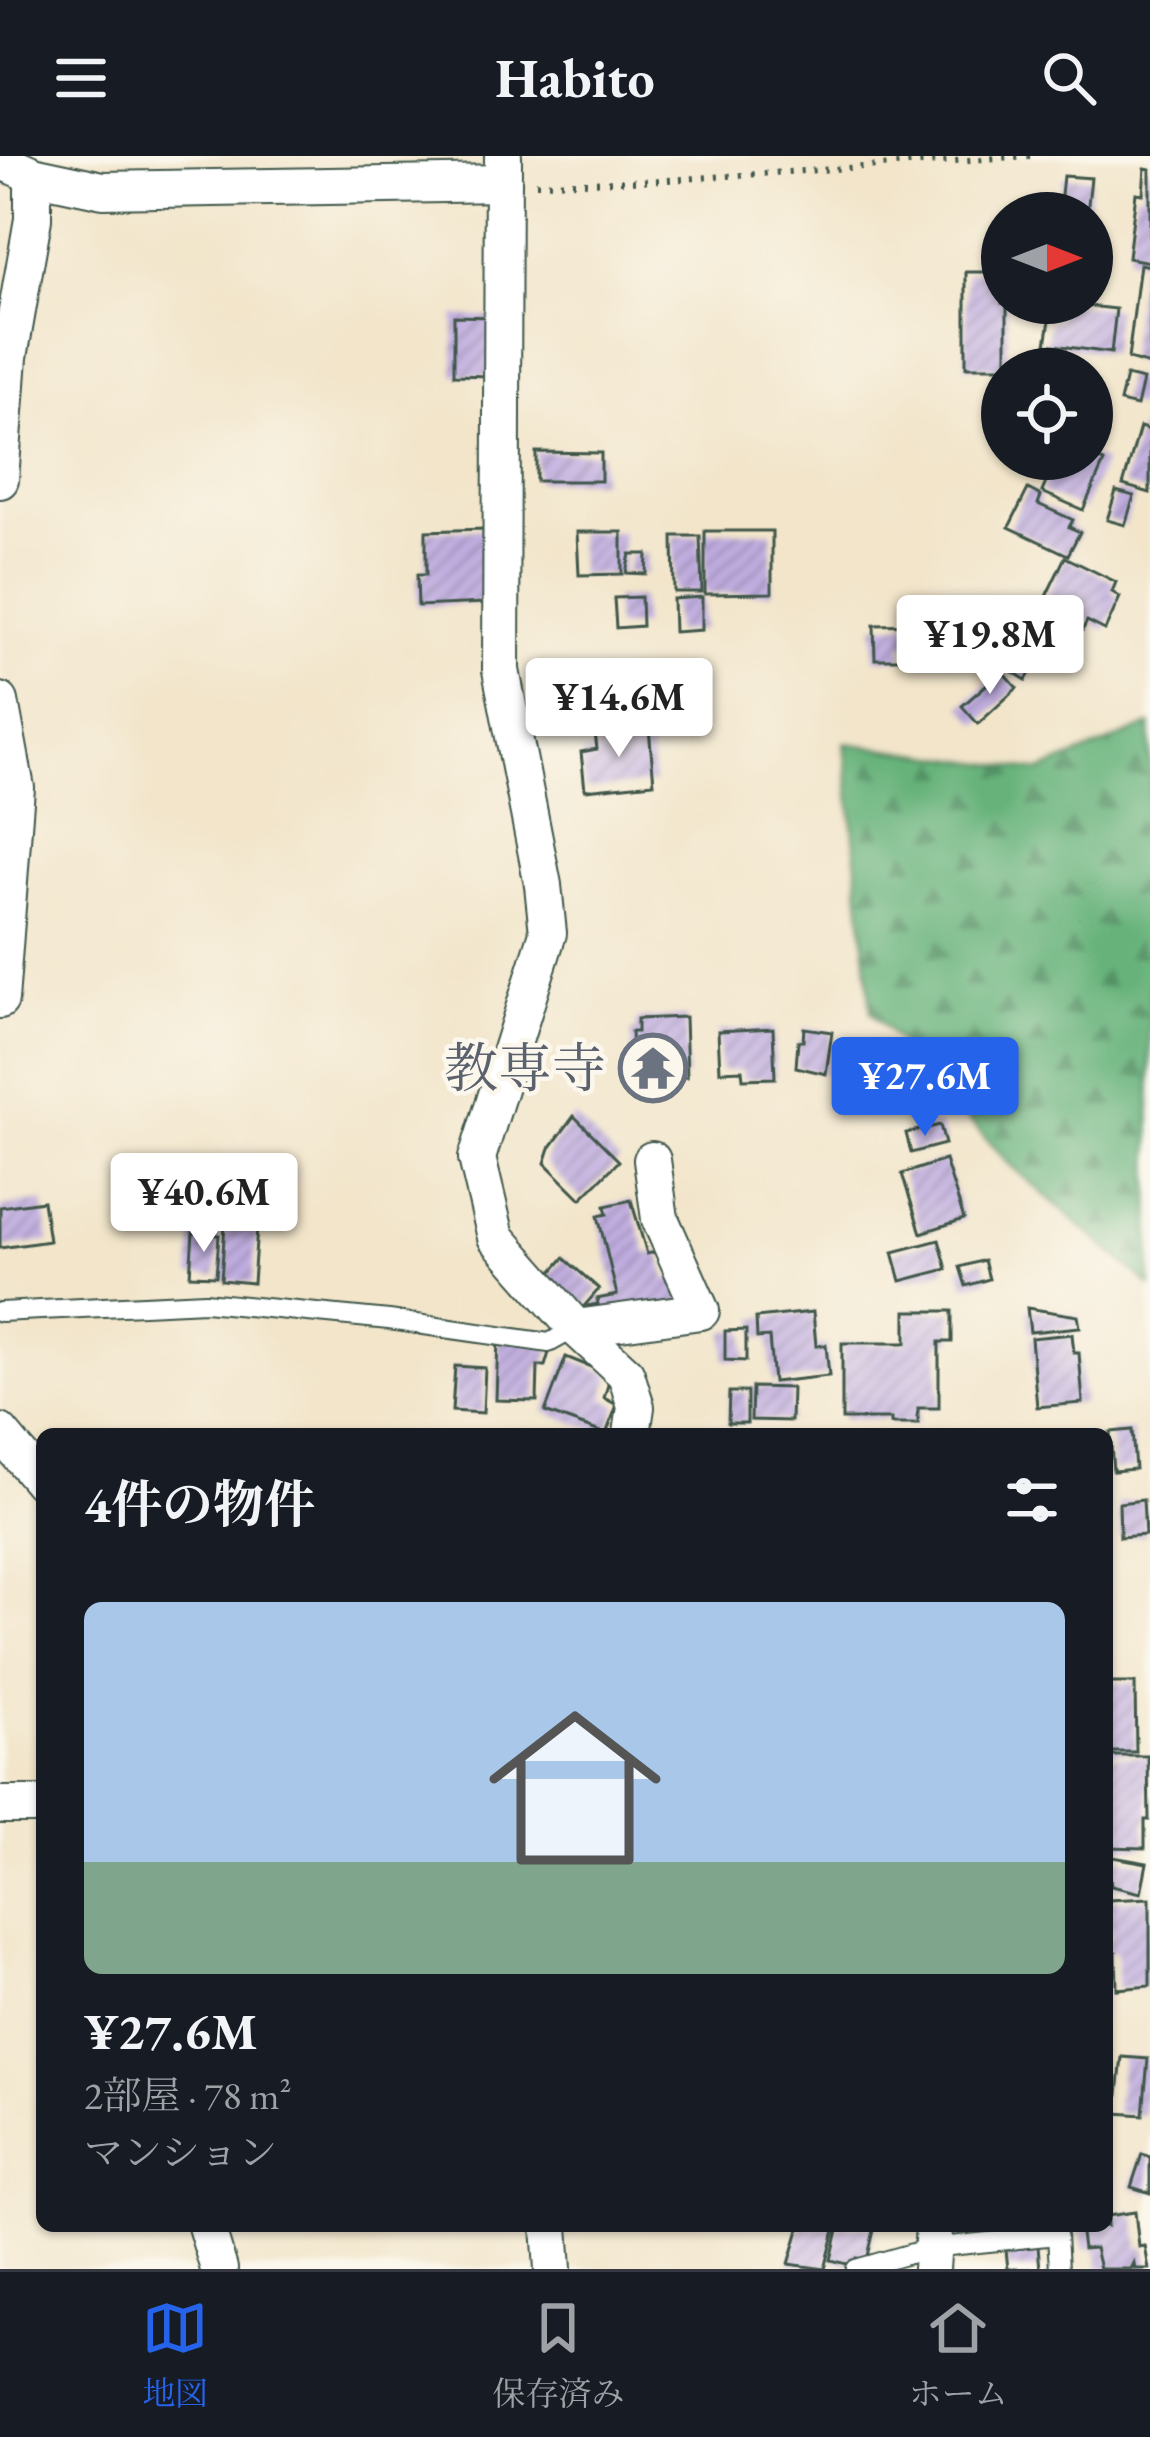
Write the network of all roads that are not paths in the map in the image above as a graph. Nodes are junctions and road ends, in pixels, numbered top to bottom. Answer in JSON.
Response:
{"nodes":[{"id":1,"x":17,"y":168,"type":"edge"},
{"id":2,"x":503,"y":170,"type":"edge"},
{"id":3,"x":0,"y":480,"type":"edge"},
{"id":4,"x":0,"y":700,"type":"edge"},
{"id":5,"x":0,"y":1000,"type":"edge"},
{"id":6,"x":652,"y":1160,"type":"dead end"},
{"id":7,"x":0,"y":1312,"type":"edge"},
{"id":8,"x":576,"y":1328,"type":"junction"},
{"id":9,"x":633,"y":1428,"type":"edge"},
{"id":10,"x":0,"y":1432,"type":"edge"},
{"id":11,"x":36,"y":1475,"type":"edge"},
{"id":12,"x":0,"y":1805,"type":"edge"},
{"id":13,"x":36,"y":1805,"type":"edge"},
{"id":14,"x":208,"y":2232,"type":"edge"},
{"id":15,"x":550,"y":2232,"type":"edge"},
{"id":16,"x":931,"y":2248,"type":"edge"},
{"id":17,"x":219,"y":2269,"type":"edge"},
{"id":18,"x":553,"y":2269,"type":"edge"},
{"id":19,"x":856,"y":2269,"type":"edge"},
{"id":20,"x":1060,"y":2269,"type":"edge"}],
"edges":[{"from":1,"to":2,"type":"street"},
{"from":1,"to":3,"type":"street"},
{"from":2,"to":8,"type":"street"},
{"from":4,"to":5,"type":"street"},
{"from":6,"to":8,"type":"street"},
{"from":7,"to":8,"type":"lane"},
{"from":8,"to":9,"type":"street"},
{"from":10,"to":11,"type":"street"},
{"from":12,"to":13,"type":"street"},
{"from":14,"to":17,"type":"street"},
{"from":15,"to":18,"type":"street"},
{"from":16,"to":19,"type":"lane"},
{"from":16,"to":20,"type":"lane"}]}
